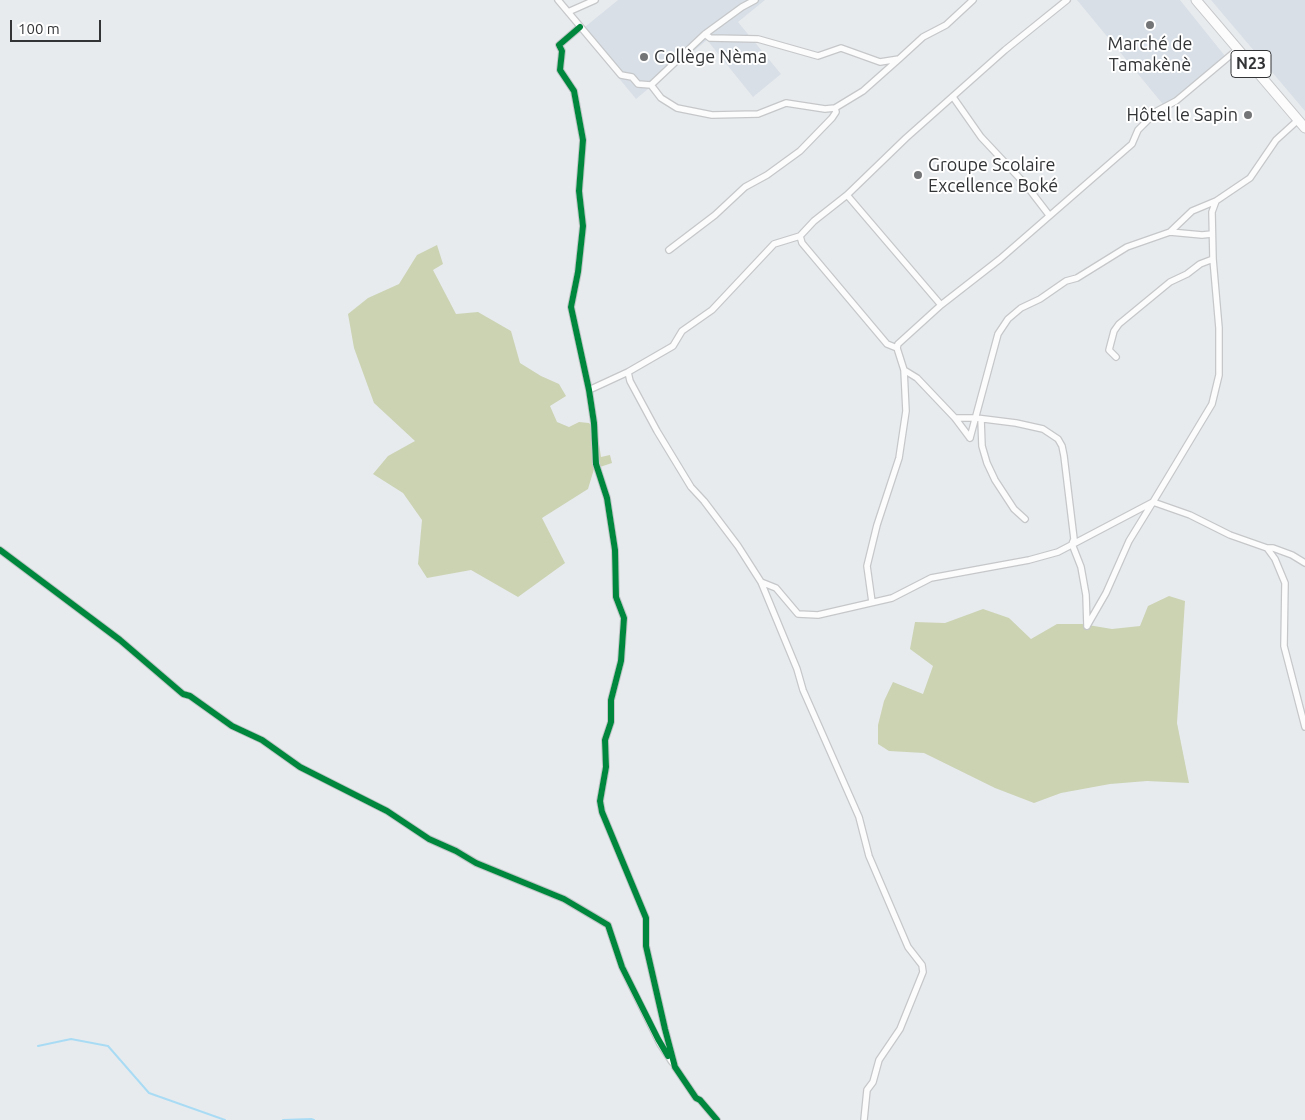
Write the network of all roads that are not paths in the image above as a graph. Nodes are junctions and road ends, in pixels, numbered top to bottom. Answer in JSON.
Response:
{"nodes":[{"id":1,"x":558,"y":0,"type":"edge"},
{"id":2,"x":595,"y":0,"type":"edge"},
{"id":3,"x":756,"y":0,"type":"edge"},
{"id":4,"x":973,"y":0,"type":"edge"},
{"id":5,"x":1066,"y":0,"type":"edge"},
{"id":6,"x":1196,"y":0,"type":"edge"},
{"id":7,"x":568,"y":12,"type":"junction"},
{"id":8,"x":580,"y":27,"type":"junction"},
{"id":9,"x":705,"y":34,"type":"junction"},
{"id":10,"x":1238,"y":48,"type":"junction"},
{"id":11,"x":899,"y":59,"type":"junction"},
{"id":12,"x":651,"y":85,"type":"junction"},
{"id":13,"x":953,"y":97,"type":"junction"},
{"id":14,"x":835,"y":108,"type":"junction"},
{"id":15,"x":1298,"y":120,"type":"junction"},
{"id":16,"x":1305,"y":128,"type":"edge"},
{"id":17,"x":847,"y":195,"type":"junction"},
{"id":18,"x":1216,"y":202,"type":"junction"},
{"id":19,"x":1049,"y":215,"type":"junction"},
{"id":20,"x":1170,"y":232,"type":"junction"},
{"id":21,"x":1212,"y":234,"type":"junction"},
{"id":22,"x":800,"y":236,"type":"junction"},
{"id":23,"x":668,"y":250,"type":"dead end"},
{"id":24,"x":1213,"y":259,"type":"junction"},
{"id":25,"x":942,"y":305,"type":"junction"},
{"id":26,"x":897,"y":348,"type":"junction"},
{"id":27,"x":1116,"y":357,"type":"dead end"},
{"id":28,"x":904,"y":370,"type":"junction"},
{"id":29,"x":628,"y":372,"type":"junction"},
{"id":30,"x":589,"y":390,"type":"junction"},
{"id":31,"x":956,"y":418,"type":"junction"},
{"id":32,"x":978,"y":418,"type":"junction"},
{"id":33,"x":1153,"y":502,"type":"junction"},
{"id":34,"x":1025,"y":519,"type":"dead end"},
{"id":35,"x":1072,"y":544,"type":"junction"},
{"id":36,"x":1267,"y":548,"type":"junction"},
{"id":37,"x":0,"y":550,"type":"edge"},
{"id":38,"x":1305,"y":562,"type":"edge"},
{"id":39,"x":761,"y":582,"type":"junction"},
{"id":40,"x":872,"y":602,"type":"junction"},
{"id":41,"x":1305,"y":728,"type":"edge"},
{"id":42,"x":675,"y":1067,"type":"junction"},
{"id":43,"x":717,"y":1120,"type":"edge"},
{"id":44,"x":864,"y":1120,"type":"edge"}],
"edges":[{"from":1,"to":7,"type":"street"},
{"from":2,"to":7,"type":"street"},
{"from":3,"to":9,"type":"street"},
{"from":4,"to":11,"type":"street"},
{"from":5,"to":13,"type":"street"},
{"from":6,"to":10,"type":"highway","number":"N23"},
{"from":7,"to":8,"type":"street"},
{"from":8,"to":12,"type":"street"},
{"from":8,"to":30,"type":"street"},
{"from":9,"to":11,"type":"street"},
{"from":9,"to":12,"type":"street"},
{"from":10,"to":15,"type":"highway","number":"N23"},
{"from":10,"to":19,"type":"street"},
{"from":11,"to":14,"type":"street"},
{"from":12,"to":14,"type":"street"},
{"from":13,"to":17,"type":"street"},
{"from":13,"to":19,"type":"street"},
{"from":14,"to":23,"type":"street"},
{"from":15,"to":16,"type":"highway","number":"N23"},
{"from":15,"to":18,"type":"street"},
{"from":17,"to":22,"type":"street"},
{"from":17,"to":25,"type":"street"},
{"from":18,"to":20,"type":"street"},
{"from":18,"to":21,"type":"street"},
{"from":19,"to":25,"type":"street"},
{"from":20,"to":21,"type":"street"},
{"from":20,"to":32,"type":"street"},
{"from":21,"to":24,"type":"street"},
{"from":22,"to":26,"type":"street"},
{"from":22,"to":29,"type":"street"},
{"from":24,"to":27,"type":"street"},
{"from":24,"to":33,"type":"street"},
{"from":25,"to":26,"type":"street"},
{"from":26,"to":28,"type":"street"},
{"from":28,"to":31,"type":"street"},
{"from":28,"to":40,"type":"street"},
{"from":29,"to":30,"type":"street"},
{"from":29,"to":39,"type":"street"},
{"from":30,"to":42,"type":"street"},
{"from":31,"to":32,"type":"street"},
{"from":31,"to":32,"type":"street"},
{"from":32,"to":34,"type":"street"},
{"from":32,"to":35,"type":"street"},
{"from":33,"to":35,"type":"street"},
{"from":33,"to":35,"type":"street"},
{"from":33,"to":36,"type":"street"},
{"from":35,"to":40,"type":"street"},
{"from":36,"to":38,"type":"street"},
{"from":36,"to":41,"type":"street"},
{"from":37,"to":42,"type":"street"},
{"from":39,"to":40,"type":"street"},
{"from":39,"to":44,"type":"street"},
{"from":42,"to":43,"type":"street"}]}
